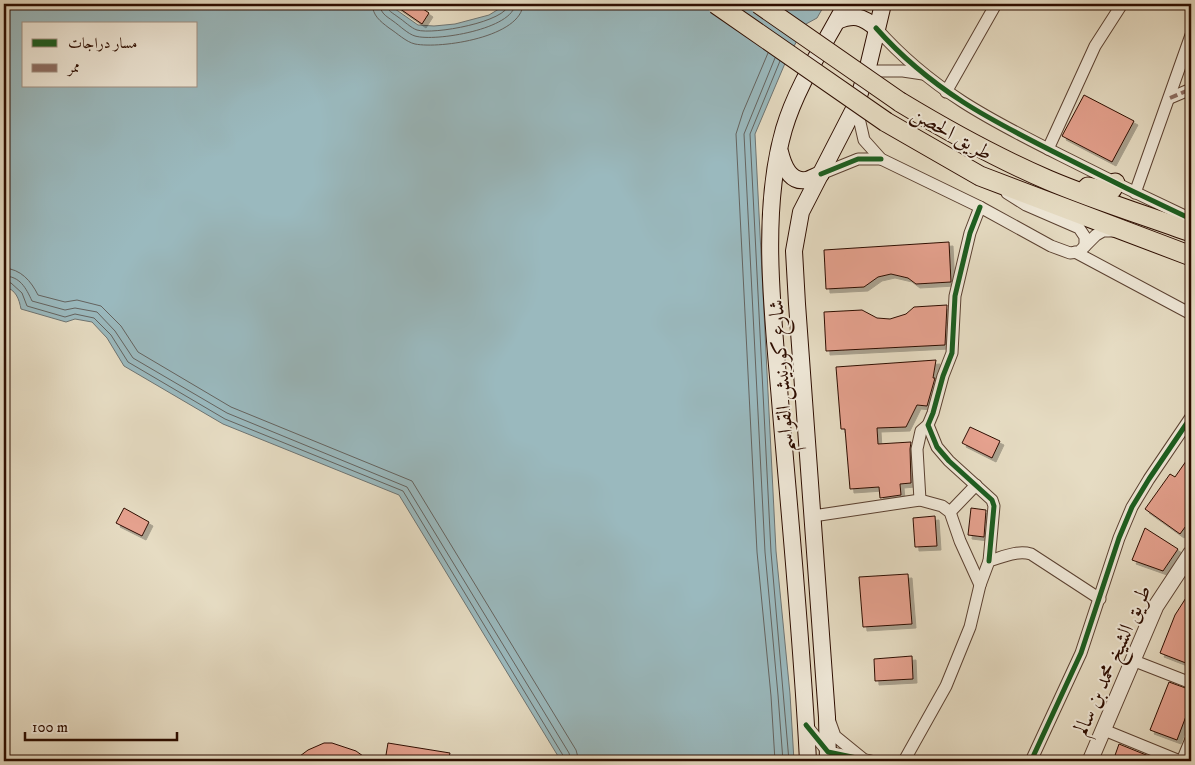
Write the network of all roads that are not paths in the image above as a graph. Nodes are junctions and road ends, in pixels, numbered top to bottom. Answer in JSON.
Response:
{"nodes":[{"id":1,"x":716,"y":4,"type":"edge"},
{"id":2,"x":759,"y":4,"type":"edge"},
{"id":3,"x":846,"y":4,"type":"edge"},
{"id":4,"x":883,"y":4,"type":"edge"},
{"id":5,"x":996,"y":4,"type":"edge"},
{"id":6,"x":1122,"y":4,"type":"edge"},
{"id":7,"x":837,"y":22,"type":"junction"},
{"id":8,"x":876,"y":28,"type":"junction"},
{"id":9,"x":1191,"y":36,"type":"edge"},
{"id":10,"x":866,"y":72,"type":"junction"},
{"id":11,"x":923,"y":74,"type":"junction"},
{"id":12,"x":1191,"y":89,"type":"edge"},
{"id":13,"x":946,"y":92,"type":"junction"},
{"id":14,"x":1170,"y":98,"type":"junction"},
{"id":15,"x":900,"y":102,"type":"junction"},
{"id":16,"x":856,"y":105,"type":"junction"},
{"id":17,"x":1048,"y":149,"type":"junction"},
{"id":18,"x":780,"y":150,"type":"junction"},
{"id":19,"x":881,"y":160,"type":"junction"},
{"id":20,"x":821,"y":174,"type":"junction"},
{"id":21,"x":980,"y":176,"type":"junction"},
{"id":22,"x":1115,"y":183,"type":"junction"},
{"id":23,"x":1135,"y":193,"type":"junction"},
{"id":24,"x":980,"y":207,"type":"junction"},
{"id":25,"x":1191,"y":219,"type":"edge"},
{"id":26,"x":1122,"y":230,"type":"junction"},
{"id":27,"x":1191,"y":232,"type":"edge"},
{"id":28,"x":1080,"y":249,"type":"junction"},
{"id":29,"x":1191,"y":256,"type":"edge"},
{"id":30,"x":1191,"y":314,"type":"edge"},
{"id":31,"x":1191,"y":418,"type":"edge"},
{"id":32,"x":928,"y":425,"type":"junction"},
{"id":33,"x":976,"y":485,"type":"junction"},
{"id":34,"x":920,"y":500,"type":"junction"},
{"id":35,"x":950,"y":512,"type":"junction"},
{"id":36,"x":813,"y":516,"type":"junction"},
{"id":37,"x":1191,"y":553,"type":"edge"},
{"id":38,"x":989,"y":561,"type":"junction"},
{"id":39,"x":980,"y":585,"type":"junction"},
{"id":40,"x":1100,"y":598,"type":"junction"},
{"id":41,"x":1132,"y":660,"type":"junction"},
{"id":42,"x":1191,"y":683,"type":"edge"},
{"id":43,"x":827,"y":717,"type":"junction"},
{"id":44,"x":806,"y":725,"type":"junction"},
{"id":45,"x":1104,"y":730,"type":"junction"},
{"id":46,"x":1191,"y":739,"type":"edge"},
{"id":47,"x":828,"y":757,"type":"edge"},
{"id":48,"x":864,"y":760,"type":"edge"},
{"id":49,"x":808,"y":761,"type":"edge"},
{"id":50,"x":904,"y":761,"type":"edge"},
{"id":51,"x":1031,"y":761,"type":"edge"},
{"id":52,"x":1090,"y":761,"type":"edge"},
{"id":53,"x":1181,"y":761,"type":"edge"}],
"edges":[{"from":1,"to":21,"type":"main road","name":"طريق الحصن","bridge":true},
{"from":2,"to":15,"type":"main road","name":"طريق الحصن","bridge":true},
{"from":3,"to":7,"type":"main road","name":"شارع كورنيش القواسم"},
{"from":4,"to":8,"type":"main road","name":"شارع كورنيش القواسم"},
{"from":5,"to":13,"type":"street"},
{"from":6,"to":17,"type":"street"},
{"from":7,"to":8,"type":"main road"},
{"from":7,"to":18,"type":"main road","name":"شارع كورنيش القواسم"},
{"from":8,"to":10,"type":"main road","name":"شارع كورنيش القواسم"},
{"from":8,"to":11,"type":"street"},
{"from":9,"to":14,"type":"street"},
{"from":10,"to":11,"type":"street"},
{"from":10,"to":16,"type":"main road","name":"شارع كورنيش القواسم"},
{"from":11,"to":13,"type":"street"},
{"from":12,"to":14,"type":"street"},
{"from":13,"to":17,"type":"street"},
{"from":14,"to":23,"type":"street"},
{"from":15,"to":22,"type":"main road"},
{"from":15,"to":27,"type":"main road","name":"طريق الحصن"},
{"from":16,"to":19,"type":"street"},
{"from":16,"to":20,"type":"main road","name":"شارع كورنيش القواسم"},
{"from":17,"to":22,"type":"street"},
{"from":18,"to":20,"type":"main road"},
{"from":18,"to":44,"type":"main road","name":"شارع كورنيش القواسم"},
{"from":19,"to":20,"type":"street"},
{"from":19,"to":24,"type":"street"},
{"from":20,"to":36,"type":"main road","name":"شارع كورنيش القواسم"},
{"from":21,"to":26,"type":"main road","name":"طريق الحصن"},
{"from":21,"to":28,"type":"street"},
{"from":22,"to":23,"type":"street"},
{"from":23,"to":25,"type":"street"},
{"from":24,"to":28,"type":"street"},
{"from":24,"to":32,"type":"street"},
{"from":26,"to":28,"type":"street"},
{"from":26,"to":29,"type":"main road","name":"طريق الحصن"},
{"from":28,"to":30,"type":"street"},
{"from":31,"to":40,"type":"street"},
{"from":32,"to":33,"type":"street"},
{"from":32,"to":34,"type":"street"},
{"from":33,"to":35,"type":"street"},
{"from":33,"to":38,"type":"street"},
{"from":34,"to":35,"type":"street"},
{"from":34,"to":36,"type":"street"},
{"from":35,"to":39,"type":"street"},
{"from":36,"to":43,"type":"main road","name":"شارع كورنيش القواسم"},
{"from":37,"to":41,"type":"street","name":"طريق الشيخ محمد بن سالم"},
{"from":38,"to":39,"type":"street"},
{"from":38,"to":40,"type":"street"},
{"from":39,"to":50,"type":"street"},
{"from":40,"to":51,"type":"street"},
{"from":41,"to":42,"type":"street"},
{"from":41,"to":45,"type":"street","name":"طريق الشيخ محمد بن سالم"},
{"from":43,"to":47,"type":"main road","name":"شارع كورنيش القواسم"},
{"from":43,"to":48,"type":"street"},
{"from":44,"to":47,"type":"street"},
{"from":44,"to":49,"type":"main road","name":"شارع كورنيش القواسم"},
{"from":45,"to":52,"type":"street","name":"طريق الشيخ محمد بن سالم"},
{"from":45,"to":53,"type":"street"},
{"from":46,"to":53,"type":"street"},
{"from":47,"to":48,"type":"street"}]}
